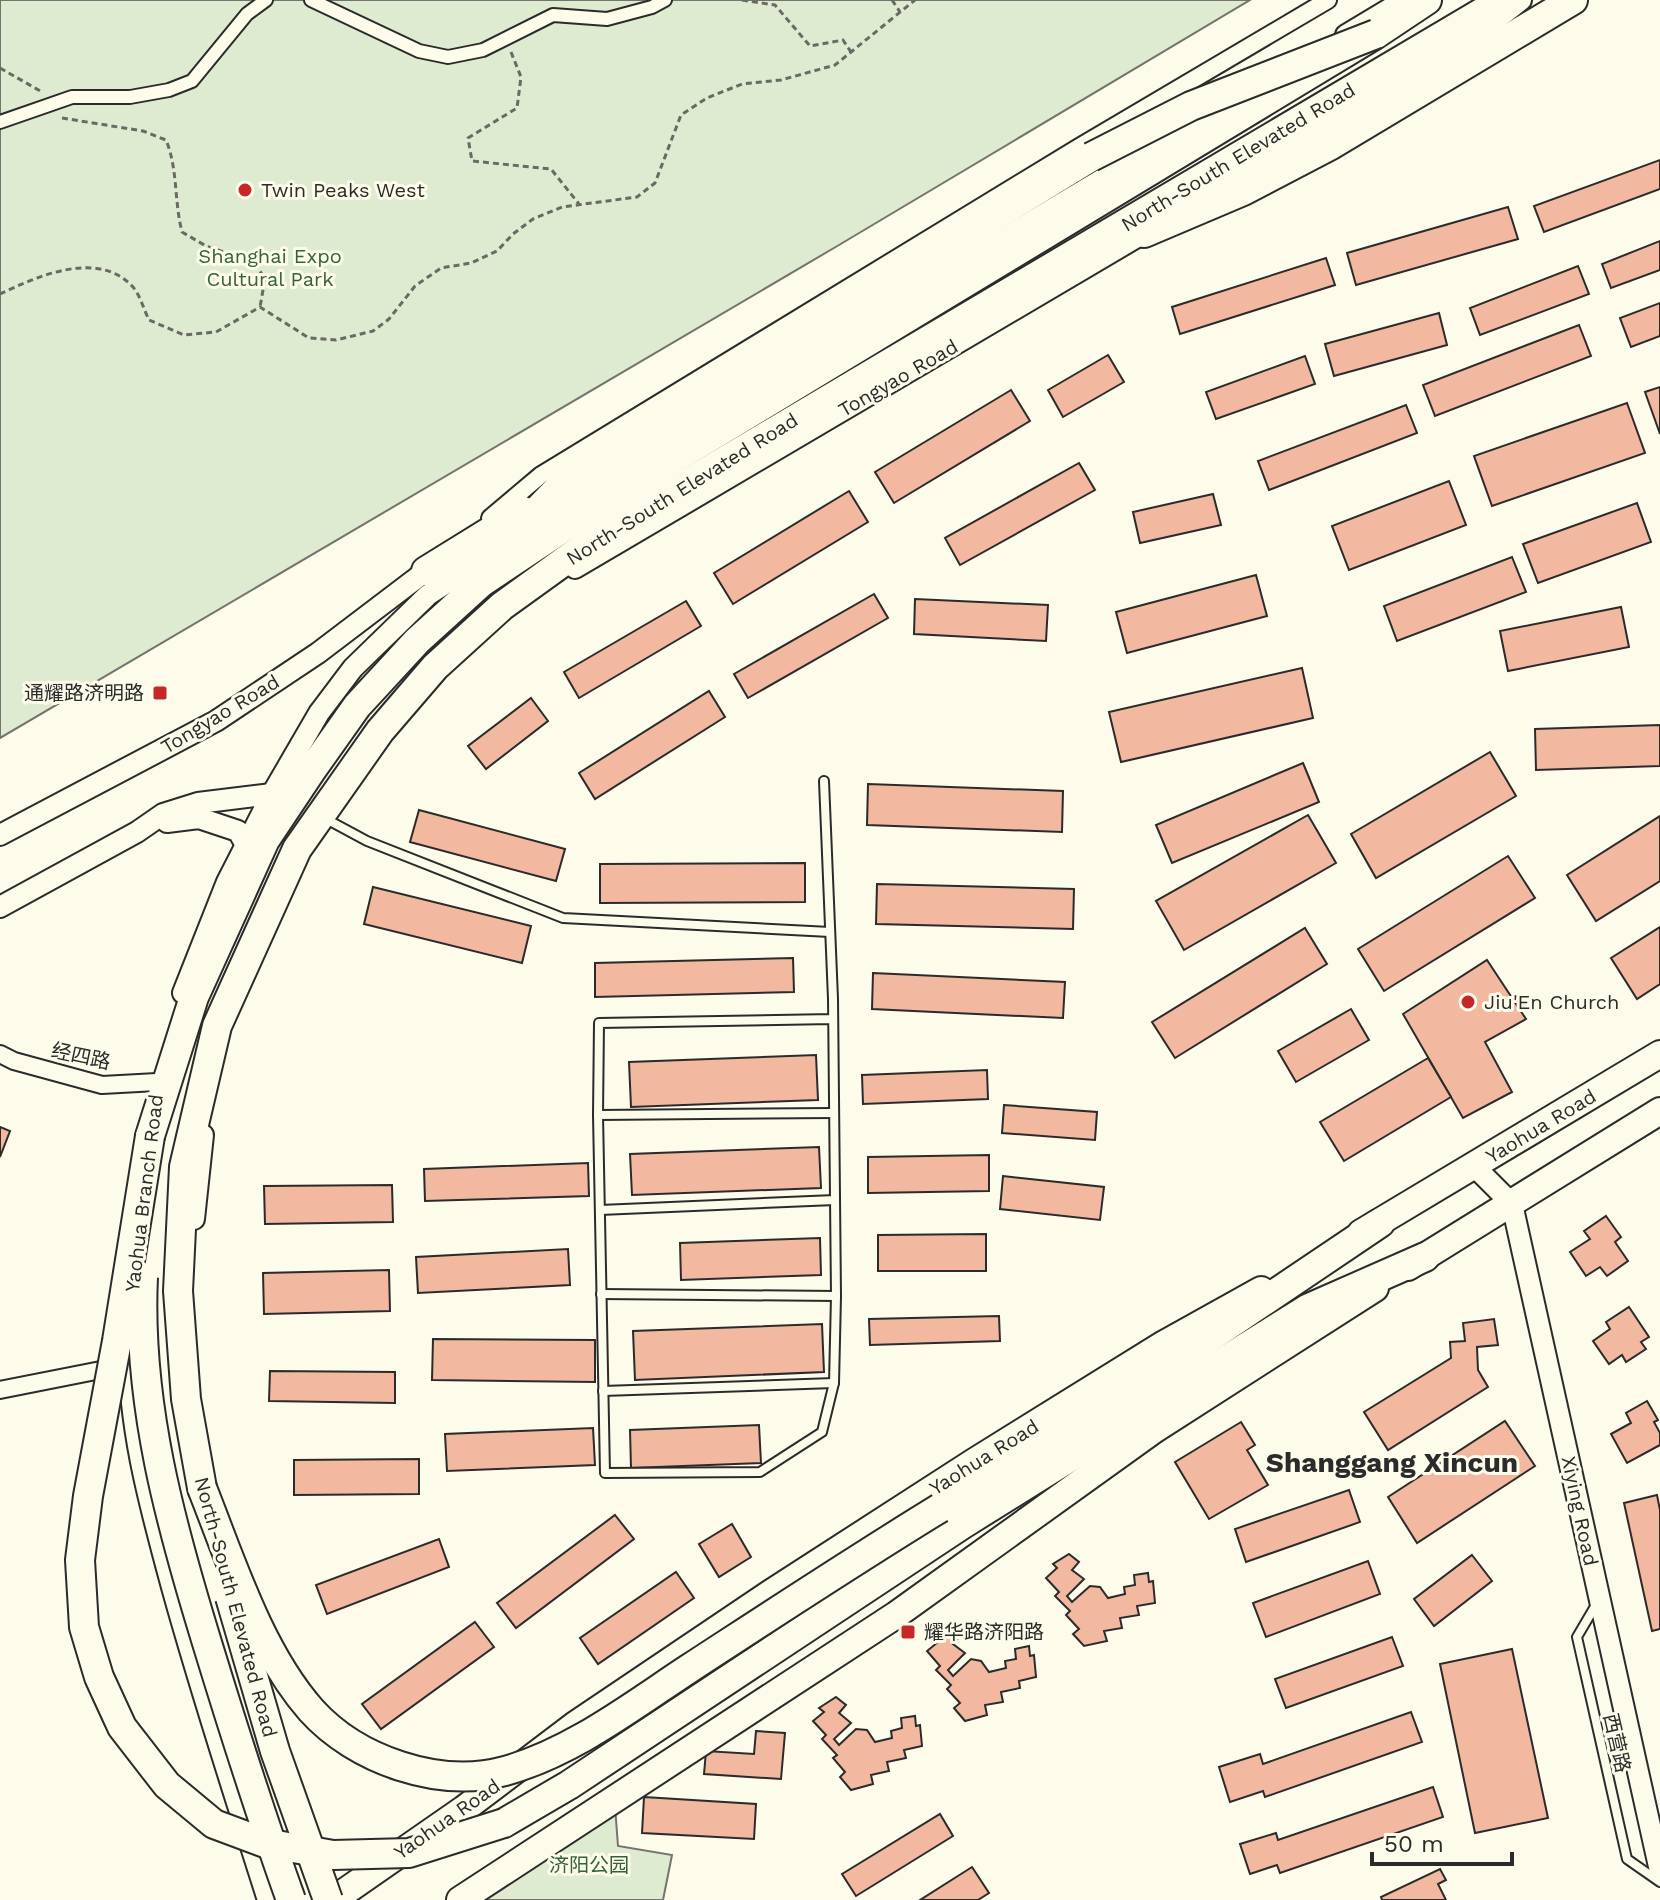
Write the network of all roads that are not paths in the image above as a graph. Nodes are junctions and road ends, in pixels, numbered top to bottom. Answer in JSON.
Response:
{"nodes":[{"id":1,"x":266,"y":0,"type":"edge"},
{"id":2,"x":311,"y":0,"type":"edge"},
{"id":3,"x":665,"y":0,"type":"edge"},
{"id":4,"x":1328,"y":0,"type":"edge"},
{"id":5,"x":1405,"y":0,"type":"edge"},
{"id":6,"x":1427,"y":0,"type":"edge"},
{"id":7,"x":1503,"y":0,"type":"edge"},
{"id":8,"x":1521,"y":0,"type":"edge"},
{"id":9,"x":1573,"y":0,"type":"edge"},
{"id":10,"x":1376,"y":34,"type":"junction"},
{"id":11,"x":0,"y":122,"type":"edge"},
{"id":12,"x":1144,"y":233,"type":"junction"},
{"id":13,"x":557,"y":490,"type":"junction"},
{"id":14,"x":508,"y":541,"type":"junction"},
{"id":15,"x":426,"y":571,"type":"junction"},
{"id":16,"x":824,"y":781,"type":"dead end"},
{"id":17,"x":272,"y":794,"type":"junction"},
{"id":18,"x":328,"y":820,"type":"junction"},
{"id":19,"x":137,"y":832,"type":"junction"},
{"id":20,"x":0,"y":835,"type":"edge"},
{"id":21,"x":246,"y":845,"type":"junction"},
{"id":22,"x":0,"y":907,"type":"edge"},
{"id":23,"x":830,"y":932,"type":"junction"},
{"id":24,"x":833,"y":1019,"type":"junction"},
{"id":25,"x":0,"y":1054,"type":"edge"},
{"id":26,"x":1660,"y":1054,"type":"edge"},
{"id":27,"x":157,"y":1082,"type":"junction"},
{"id":28,"x":1660,"y":1111,"type":"edge"},
{"id":29,"x":834,"y":1113,"type":"junction"},
{"id":30,"x":598,"y":1115,"type":"junction"},
{"id":31,"x":150,"y":1136,"type":"junction"},
{"id":32,"x":1474,"y":1166,"type":"junction"},
{"id":33,"x":835,"y":1200,"type":"junction"},
{"id":34,"x":1512,"y":1204,"type":"junction"},
{"id":35,"x":600,"y":1210,"type":"junction"},
{"id":36,"x":1380,"y":1223,"type":"junction"},
{"id":37,"x":1425,"y":1257,"type":"junction"},
{"id":38,"x":601,"y":1294,"type":"junction"},
{"id":39,"x":836,"y":1296,"type":"junction"},
{"id":40,"x":128,"y":1365,"type":"junction"},
{"id":41,"x":834,"y":1383,"type":"junction"},
{"id":42,"x":0,"y":1390,"type":"edge"},
{"id":43,"x":603,"y":1391,"type":"junction"},
{"id":44,"x":202,"y":1488,"type":"junction"},
{"id":45,"x":1599,"y":1599,"type":"junction"},
{"id":46,"x":1660,"y":1871,"type":"edge"},
{"id":47,"x":1660,"y":1882,"type":"edge"},
{"id":48,"x":336,"y":1899,"type":"edge"},
{"id":49,"x":268,"y":1900,"type":"edge"},
{"id":50,"x":291,"y":1900,"type":"edge"},
{"id":51,"x":460,"y":1900,"type":"edge"}],
"edges":[{"from":1,"to":11,"type":"street"},
{"from":2,"to":3,"type":"street"},
{"from":4,"to":15,"type":"street"},
{"from":5,"to":14,"type":"street"},
{"from":6,"to":10,"type":"highway","name":"North-South Elevated Road"},
{"from":7,"to":44,"type":"highway","name":"North-South Elevated Road"},
{"from":8,"to":12,"type":"street","name":"Tongyao Road"},
{"from":9,"to":12,"type":"highway"},
{"from":10,"to":13,"type":"highway","bridge":true},
{"from":10,"to":31,"type":"highway","name":"North-South Elevated Road","bridge":true},
{"from":12,"to":18,"type":"street","name":"Tongyao Road"},
{"from":13,"to":14,"type":"highway"},
{"from":13,"to":15,"type":"highway"},
{"from":14,"to":17,"type":"street","name":"Yaohua Branch Road"},
{"from":15,"to":20,"type":"street","name":"Tongyao Road"},
{"from":16,"to":23,"type":"lane"},
{"from":17,"to":19,"type":"street"},
{"from":17,"to":21,"type":"street","name":"Yaohua Branch Road"},
{"from":18,"to":23,"type":"lane"},
{"from":18,"to":48,"type":"street"},
{"from":19,"to":21,"type":"street"},
{"from":19,"to":22,"type":"street"},
{"from":21,"to":27,"type":"street","name":"Yaohua Branch Road"},
{"from":23,"to":24,"type":"lane"},
{"from":24,"to":29,"type":"lane"},
{"from":24,"to":30,"type":"lane"},
{"from":25,"to":27,"type":"street","name":"经四路"},
{"from":26,"to":32,"type":"main road","name":"Yaohua Road"},
{"from":27,"to":40,"type":"street","name":"Yaohua Branch Road"},
{"from":28,"to":34,"type":"main road"},
{"from":29,"to":30,"type":"lane"},
{"from":29,"to":33,"type":"lane"},
{"from":30,"to":35,"type":"lane"},
{"from":31,"to":37,"type":"highway","bridge":true},
{"from":31,"to":50,"type":"highway","name":"North-South Elevated Road","bridge":true},
{"from":32,"to":34,"type":"street"},
{"from":32,"to":36,"type":"main road","name":"Yaohua Road"},
{"from":33,"to":35,"type":"lane"},
{"from":33,"to":39,"type":"lane"},
{"from":34,"to":37,"type":"main road"},
{"from":34,"to":45,"type":"street","name":"Xiying Road"},
{"from":35,"to":38,"type":"lane"},
{"from":36,"to":44,"type":"highway","bridge":true},
{"from":36,"to":48,"type":"main road","name":"Yaohua Road"},
{"from":37,"to":51,"type":"main road"},
{"from":38,"to":39,"type":"lane"},
{"from":38,"to":43,"type":"lane"},
{"from":39,"to":41,"type":"lane"},
{"from":40,"to":42,"type":"street"},
{"from":40,"to":49,"type":"street","name":"Yaohua Branch Road"},
{"from":41,"to":43,"type":"lane"},
{"from":41,"to":43,"type":"lane"},
{"from":44,"to":48,"type":"highway","name":"North-South Elevated Road","bridge":true},
{"from":45,"to":46,"type":"street","name":"Xiying Road"},
{"from":45,"to":47,"type":"lane","name":"西营路"}]}
